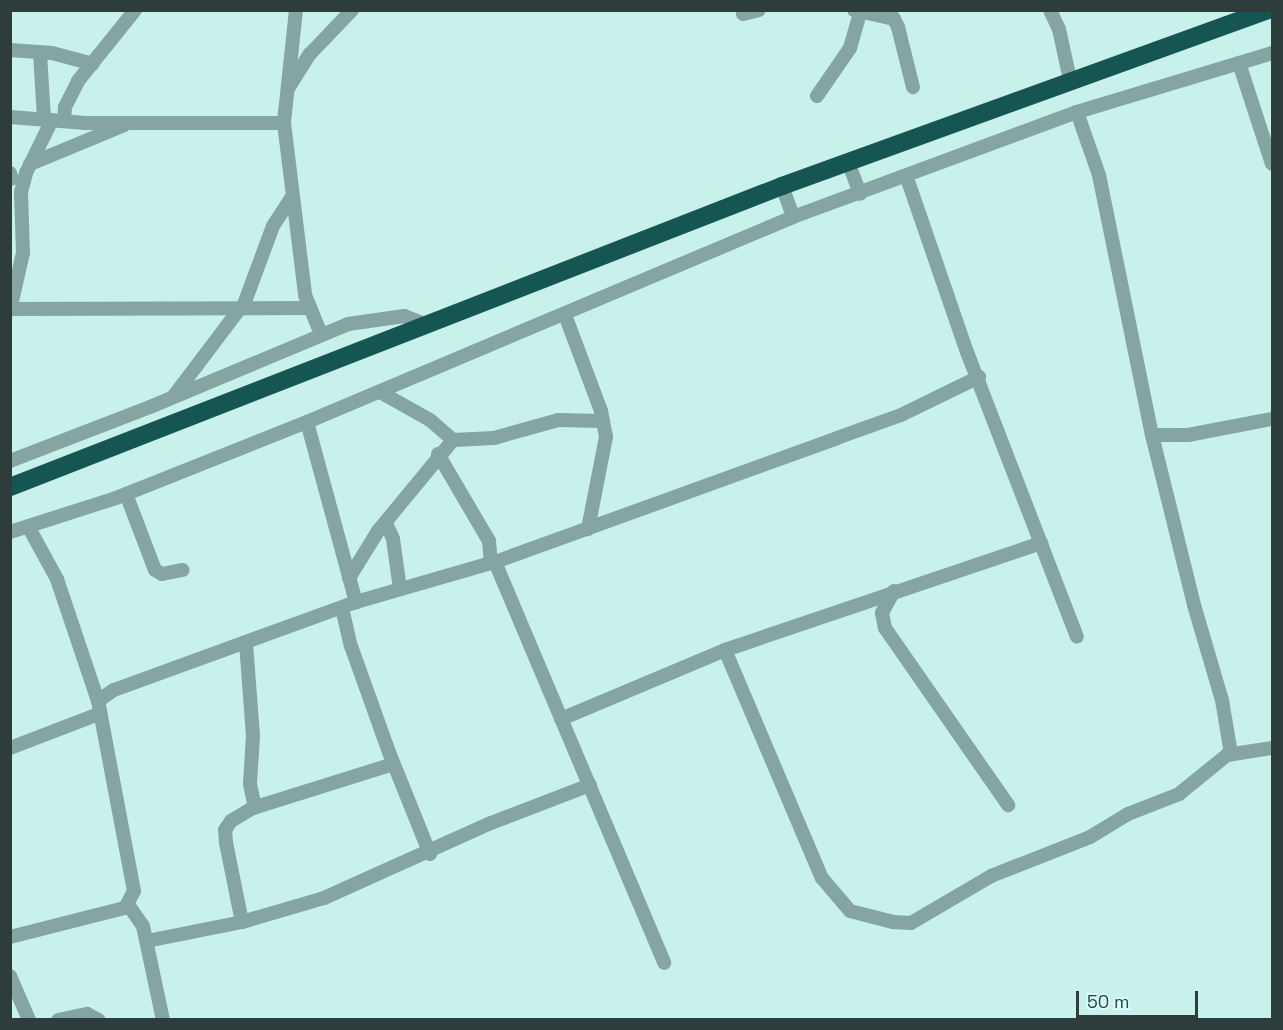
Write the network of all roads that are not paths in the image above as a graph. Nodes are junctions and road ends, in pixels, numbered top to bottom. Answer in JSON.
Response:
{"nodes":[{"id":1,"x":135,"y":10,"type":"edge"},
{"id":2,"x":352,"y":10,"type":"edge"},
{"id":3,"x":759,"y":10,"type":"edge"},
{"id":4,"x":1050,"y":10,"type":"edge"},
{"id":5,"x":1269,"y":10,"type":"edge"},
{"id":6,"x":294,"y":11,"type":"edge"},
{"id":7,"x":857,"y":11,"type":"edge"},
{"id":8,"x":743,"y":14,"type":"dead end"},
{"id":9,"x":892,"y":15,"type":"edge"},
{"id":10,"x":10,"y":50,"type":"edge"},
{"id":11,"x":40,"y":53,"type":"junction"},
{"id":12,"x":1272,"y":53,"type":"edge"},
{"id":13,"x":1239,"y":63,"type":"junction"},
{"id":14,"x":93,"y":64,"type":"junction"},
{"id":15,"x":1070,"y":80,"type":"junction"},
{"id":16,"x":913,"y":87,"type":"dead end"},
{"id":17,"x":286,"y":91,"type":"junction"},
{"id":18,"x":817,"y":96,"type":"dead end"},
{"id":19,"x":1077,"y":112,"type":"junction"},
{"id":20,"x":10,"y":117,"type":"edge"},
{"id":21,"x":53,"y":120,"type":"junction"},
{"id":22,"x":129,"y":123,"type":"junction"},
{"id":23,"x":284,"y":123,"type":"junction"},
{"id":24,"x":848,"y":162,"type":"junction"},
{"id":25,"x":1272,"y":164,"type":"edge"},
{"id":26,"x":28,"y":169,"type":"junction"},
{"id":27,"x":11,"y":177,"type":"edge"},
{"id":28,"x":907,"y":178,"type":"junction"},
{"id":29,"x":782,"y":186,"type":"junction"},
{"id":30,"x":860,"y":194,"type":"junction"},
{"id":31,"x":291,"y":198,"type":"junction"},
{"id":32,"x":793,"y":217,"type":"junction"},
{"id":33,"x":242,"y":307,"type":"junction"},
{"id":34,"x":309,"y":308,"type":"junction"},
{"id":35,"x":11,"y":310,"type":"edge"},
{"id":36,"x":565,"y":315,"type":"junction"},
{"id":37,"x":425,"y":324,"type":"junction"},
{"id":38,"x":321,"y":334,"type":"junction"},
{"id":39,"x":979,"y":377,"type":"junction"},
{"id":40,"x":380,"y":392,"type":"junction"},
{"id":41,"x":172,"y":398,"type":"junction"},
{"id":42,"x":1272,"y":419,"type":"edge"},
{"id":43,"x":603,"y":421,"type":"junction"},
{"id":44,"x":307,"y":422,"type":"junction"},
{"id":45,"x":1152,"y":435,"type":"junction"},
{"id":46,"x":453,"y":440,"type":"junction"},
{"id":47,"x":438,"y":454,"type":"junction"},
{"id":48,"x":10,"y":460,"type":"edge"},
{"id":49,"x":10,"y":487,"type":"edge"},
{"id":50,"x":126,"y":494,"type":"junction"},
{"id":51,"x":386,"y":523,"type":"junction"},
{"id":52,"x":28,"y":526,"type":"junction"},
{"id":53,"x":588,"y":529,"type":"junction"},
{"id":54,"x":10,"y":532,"type":"edge"},
{"id":55,"x":1041,"y":543,"type":"junction"},
{"id":56,"x":493,"y":563,"type":"junction"},
{"id":57,"x":183,"y":570,"type":"dead end"},
{"id":58,"x":349,"y":578,"type":"junction"},
{"id":59,"x":400,"y":589,"type":"junction"},
{"id":60,"x":894,"y":591,"type":"junction"},
{"id":61,"x":356,"y":602,"type":"junction"},
{"id":62,"x":342,"y":608,"type":"junction"},
{"id":63,"x":1077,"y":637,"type":"dead end"},
{"id":64,"x":246,"y":643,"type":"junction"},
{"id":65,"x":725,"y":650,"type":"junction"},
{"id":66,"x":100,"y":707,"type":"junction"},
{"id":67,"x":561,"y":719,"type":"junction"},
{"id":68,"x":10,"y":748,"type":"edge"},
{"id":69,"x":1272,"y":748,"type":"edge"},
{"id":70,"x":1231,"y":754,"type":"junction"},
{"id":71,"x":393,"y":764,"type":"junction"},
{"id":72,"x":590,"y":785,"type":"junction"},
{"id":73,"x":1008,"y":805,"type":"dead end"},
{"id":74,"x":255,"y":807,"type":"junction"},
{"id":75,"x":430,"y":854,"type":"junction"},
{"id":76,"x":129,"y":906,"type":"junction"},
{"id":77,"x":242,"y":922,"type":"junction"},
{"id":78,"x":10,"y":937,"type":"edge"},
{"id":79,"x":147,"y":941,"type":"junction"},
{"id":80,"x":664,"y":963,"type":"dead end"},
{"id":81,"x":10,"y":976,"type":"edge"},
{"id":82,"x":29,"y":1020,"type":"edge"},
{"id":83,"x":58,"y":1020,"type":"edge"},
{"id":84,"x":99,"y":1020,"type":"edge"},
{"id":85,"x":163,"y":1020,"type":"edge"}],
"edges":[{"from":1,"to":14,"type":"street"},
{"from":2,"to":17,"type":"street"},
{"from":3,"to":8,"type":"street"},
{"from":4,"to":15,"type":"street"},
{"from":5,"to":15,"type":"highway"},
{"from":6,"to":17,"type":"street"},
{"from":7,"to":9,"type":"street"},
{"from":7,"to":18,"type":"street"},
{"from":9,"to":16,"type":"street"},
{"from":10,"to":11,"type":"street"},
{"from":11,"to":14,"type":"street"},
{"from":11,"to":21,"type":"street"},
{"from":12,"to":13,"type":"street"},
{"from":13,"to":19,"type":"street"},
{"from":13,"to":25,"type":"street"},
{"from":14,"to":21,"type":"street"},
{"from":15,"to":24,"type":"highway"},
{"from":17,"to":23,"type":"street"},
{"from":19,"to":28,"type":"street"},
{"from":19,"to":45,"type":"street"},
{"from":20,"to":21,"type":"street"},
{"from":21,"to":22,"type":"street"},
{"from":21,"to":26,"type":"street"},
{"from":22,"to":23,"type":"street"},
{"from":22,"to":26,"type":"street"},
{"from":23,"to":31,"type":"street"},
{"from":24,"to":29,"type":"highway"},
{"from":24,"to":30,"type":"street"},
{"from":26,"to":27,"type":"street"},
{"from":26,"to":35,"type":"street"},
{"from":28,"to":30,"type":"street"},
{"from":28,"to":39,"type":"street"},
{"from":29,"to":32,"type":"street"},
{"from":29,"to":37,"type":"highway"},
{"from":30,"to":32,"type":"street"},
{"from":31,"to":33,"type":"street"},
{"from":31,"to":34,"type":"street"},
{"from":32,"to":36,"type":"street"},
{"from":33,"to":34,"type":"street"},
{"from":33,"to":35,"type":"street"},
{"from":33,"to":41,"type":"street"},
{"from":34,"to":38,"type":"street"},
{"from":36,"to":40,"type":"street"},
{"from":36,"to":43,"type":"street"},
{"from":37,"to":38,"type":"street"},
{"from":37,"to":49,"type":"highway"},
{"from":38,"to":41,"type":"street"},
{"from":39,"to":53,"type":"street"},
{"from":39,"to":55,"type":"street"},
{"from":40,"to":44,"type":"street"},
{"from":40,"to":46,"type":"street"},
{"from":41,"to":48,"type":"street"},
{"from":42,"to":45,"type":"street"},
{"from":43,"to":46,"type":"street"},
{"from":43,"to":53,"type":"street"},
{"from":44,"to":50,"type":"street"},
{"from":44,"to":58,"type":"street"},
{"from":45,"to":70,"type":"street"},
{"from":46,"to":47,"type":"street"},
{"from":47,"to":51,"type":"street"},
{"from":47,"to":56,"type":"street"},
{"from":50,"to":52,"type":"street"},
{"from":50,"to":57,"type":"street"},
{"from":51,"to":58,"type":"street"},
{"from":51,"to":59,"type":"street"},
{"from":52,"to":54,"type":"street"},
{"from":52,"to":66,"type":"street"},
{"from":53,"to":56,"type":"street"},
{"from":55,"to":60,"type":"street"},
{"from":55,"to":63,"type":"street"},
{"from":56,"to":59,"type":"street"},
{"from":56,"to":67,"type":"street"},
{"from":58,"to":61,"type":"street"},
{"from":59,"to":61,"type":"street"},
{"from":60,"to":65,"type":"street"},
{"from":60,"to":73,"type":"street"},
{"from":61,"to":62,"type":"street"},
{"from":62,"to":64,"type":"street"},
{"from":62,"to":71,"type":"street"},
{"from":64,"to":66,"type":"street"},
{"from":64,"to":74,"type":"street"},
{"from":65,"to":67,"type":"street"},
{"from":65,"to":70,"type":"street"},
{"from":66,"to":68,"type":"street"},
{"from":66,"to":76,"type":"street"},
{"from":67,"to":72,"type":"street"},
{"from":69,"to":70,"type":"street"},
{"from":71,"to":74,"type":"street"},
{"from":71,"to":75,"type":"street"},
{"from":72,"to":75,"type":"street"},
{"from":72,"to":80,"type":"street"},
{"from":74,"to":77,"type":"street"},
{"from":75,"to":77,"type":"street"},
{"from":76,"to":78,"type":"street"},
{"from":76,"to":79,"type":"street"},
{"from":77,"to":79,"type":"street"},
{"from":79,"to":85,"type":"street"},
{"from":81,"to":82,"type":"street"},
{"from":83,"to":84,"type":"street"}]}
